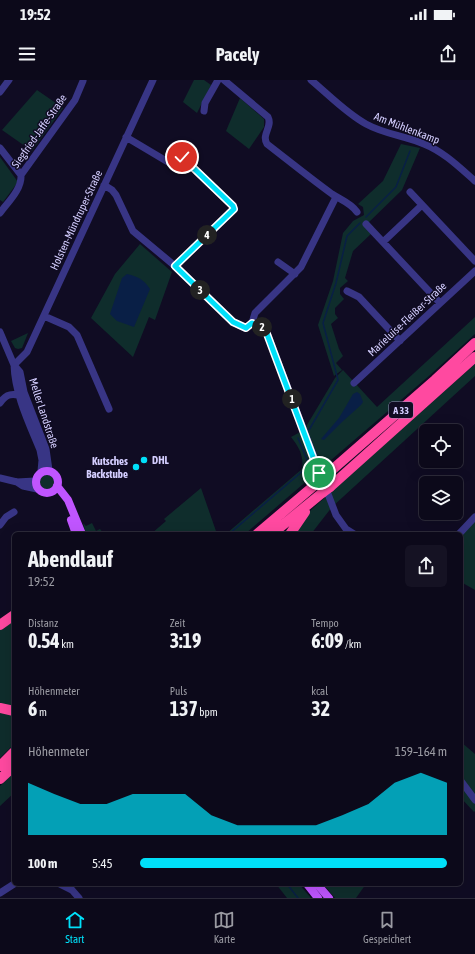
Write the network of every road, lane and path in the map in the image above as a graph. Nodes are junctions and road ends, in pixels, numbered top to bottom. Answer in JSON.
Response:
{"nodes":[{"id":1,"x":8,"y":80,"type":"edge"},
{"id":2,"x":218,"y":80,"type":"edge"},
{"id":3,"x":224,"y":80,"type":"edge"},
{"id":4,"x":311,"y":80,"type":"edge"},
{"id":5,"x":82,"y":81,"type":"dead end"},
{"id":6,"x":152,"y":81,"type":"edge"},
{"id":7,"x":0,"y":92,"type":"edge"},
{"id":8,"x":204,"y":111,"type":"dead end"},
{"id":9,"x":126,"y":137,"type":"junction"},
{"id":10,"x":0,"y":148,"type":"edge"},
{"id":11,"x":21,"y":175,"type":"junction"},
{"id":12,"x":475,"y":182,"type":"edge"},
{"id":13,"x":104,"y":185,"type":"junction"},
{"id":14,"x":410,"y":192,"type":"dead end"},
{"id":15,"x":336,"y":197,"type":"junction"},
{"id":16,"x":422,"y":205,"type":"junction"},
{"id":17,"x":357,"y":212,"type":"dead end"},
{"id":18,"x":0,"y":213,"type":"edge"},
{"id":19,"x":366,"y":224,"type":"dead end"},
{"id":20,"x":383,"y":242,"type":"junction"},
{"id":21,"x":278,"y":262,"type":"dead end"},
{"id":22,"x":475,"y":262,"type":"edge"},
{"id":23,"x":175,"y":266,"type":"junction"},
{"id":24,"x":475,"y":271,"type":"edge"},
{"id":25,"x":295,"y":274,"type":"junction"},
{"id":26,"x":347,"y":291,"type":"dead end"},
{"id":27,"x":440,"y":304,"type":"junction"},
{"id":28,"x":44,"y":316,"type":"junction"},
{"id":29,"x":252,"y":323,"type":"junction"},
{"id":30,"x":0,"y":332,"type":"edge"},
{"id":31,"x":400,"y":341,"type":"junction"},
{"id":32,"x":475,"y":343,"type":"edge"},
{"id":33,"x":475,"y":357,"type":"edge"},
{"id":34,"x":14,"y":365,"type":"junction"},
{"id":35,"x":354,"y":383,"type":"dead end"},
{"id":36,"x":18,"y":394,"type":"junction"},
{"id":37,"x":2,"y":401,"type":"edge"},
{"id":38,"x":109,"y":409,"type":"dead end"},
{"id":39,"x":45,"y":471,"type":"junction"},
{"id":40,"x":0,"y":478,"type":"edge"},
{"id":41,"x":36,"y":485,"type":"junction"},
{"id":42,"x":55,"y":489,"type":"junction"},
{"id":43,"x":323,"y":492,"type":"junction"},
{"id":44,"x":14,"y":512,"type":"dead end"},
{"id":45,"x":475,"y":517,"type":"edge"},
{"id":46,"x":0,"y":526,"type":"edge"},
{"id":47,"x":75,"y":532,"type":"edge"},
{"id":48,"x":81,"y":532,"type":"edge"},
{"id":49,"x":259,"y":532,"type":"edge"},
{"id":50,"x":274,"y":532,"type":"edge"},
{"id":51,"x":291,"y":532,"type":"edge"},
{"id":52,"x":351,"y":532,"type":"edge"},
{"id":53,"x":461,"y":532,"type":"edge"},
{"id":54,"x":12,"y":615,"type":"edge"},
{"id":55,"x":0,"y":624,"type":"edge"},
{"id":56,"x":0,"y":708,"type":"edge"},
{"id":57,"x":12,"y":711,"type":"edge"},
{"id":58,"x":12,"y":754,"type":"edge"},
{"id":59,"x":0,"y":766,"type":"edge"},
{"id":60,"x":12,"y":768,"type":"edge"},
{"id":61,"x":0,"y":779,"type":"edge"},
{"id":62,"x":463,"y":784,"type":"edge"},
{"id":63,"x":475,"y":800,"type":"edge"},
{"id":64,"x":12,"y":885,"type":"edge"},
{"id":65,"x":64,"y":886,"type":"edge"},
{"id":66,"x":309,"y":886,"type":"edge"},
{"id":67,"x":319,"y":886,"type":"edge"},
{"id":68,"x":0,"y":893,"type":"edge"},
{"id":69,"x":79,"y":898,"type":"edge"},
{"id":70,"x":318,"y":898,"type":"edge"},
{"id":71,"x":329,"y":898,"type":"edge"}],
"edges":[{"from":1,"to":7,"type":"street"},
{"from":2,"to":8,"type":"street"},
{"from":3,"to":15,"type":"street"},
{"from":4,"to":12,"type":"street","name":"Am Mühlenkamp"},
{"from":5,"to":11,"type":"street","name":"Siegfried-Jaffe-Straße"},
{"from":6,"to":9,"type":"street","name":"Holsten-Mündruper-Straße"},
{"from":9,"to":13,"type":"street","name":"Holsten-Mündruper-Straße"},
{"from":9,"to":23,"type":"street"},
{"from":10,"to":11,"type":"street"},
{"from":11,"to":18,"type":"street","name":"Siegfried-Jaffe-Straße"},
{"from":13,"to":23,"type":"street"},
{"from":13,"to":28,"type":"street","name":"Holsten-Mündruper-Straße"},
{"from":14,"to":16,"type":"street"},
{"from":15,"to":17,"type":"street"},
{"from":15,"to":25,"type":"street"},
{"from":16,"to":20,"type":"street"},
{"from":16,"to":22,"type":"street"},
{"from":19,"to":20,"type":"street"},
{"from":20,"to":27,"type":"street"},
{"from":21,"to":25,"type":"street"},
{"from":23,"to":29,"type":"street"},
{"from":24,"to":27,"type":"street","name":"Marieluise-Fleißer-Straße"},
{"from":25,"to":29,"type":"street"},
{"from":26,"to":31,"type":"street"},
{"from":27,"to":31,"type":"street","name":"Marieluise-Fleißer-Straße"},
{"from":28,"to":34,"type":"street","name":"Holsten-Mündruper-Straße"},
{"from":28,"to":38,"type":"street"},
{"from":29,"to":52,"type":"street"},
{"from":30,"to":34,"type":"street","name":"Meller Landstraße"},
{"from":31,"to":35,"type":"street","name":"Marieluise-Fleißer-Straße"},
{"from":32,"to":49,"type":"highway","number":"A 33","bridge":true},
{"from":33,"to":43,"type":"highway","number":"A 33"},
{"from":34,"to":36,"type":"street","name":"Meller Landstraße"},
{"from":34,"to":39,"type":"street","name":"Meller Landstraße"},
{"from":36,"to":37,"type":"street"},
{"from":36,"to":39,"type":"street","name":"Meller Landstraße"},
{"from":39,"to":41,"type":"main road"},
{"from":39,"to":42,"type":"main road"},
{"from":40,"to":41,"type":"street"},
{"from":41,"to":42,"type":"main road"},
{"from":42,"to":47,"type":"main road"},
{"from":42,"to":48,"type":"main road"},
{"from":43,"to":50,"type":"highway","number":"A 33"},
{"from":43,"to":51,"type":"highway"},
{"from":44,"to":46,"type":"street"},
{"from":45,"to":53,"type":"street"},
{"from":54,"to":55,"type":"highway"},
{"from":56,"to":57,"type":"highway"},
{"from":58,"to":59,"type":"highway"},
{"from":60,"to":61,"type":"highway"},
{"from":62,"to":63,"type":"street"},
{"from":64,"to":68,"type":"street"},
{"from":65,"to":69,"type":"street"},
{"from":66,"to":70,"type":"main road"},
{"from":67,"to":71,"type":"main road"}]}
